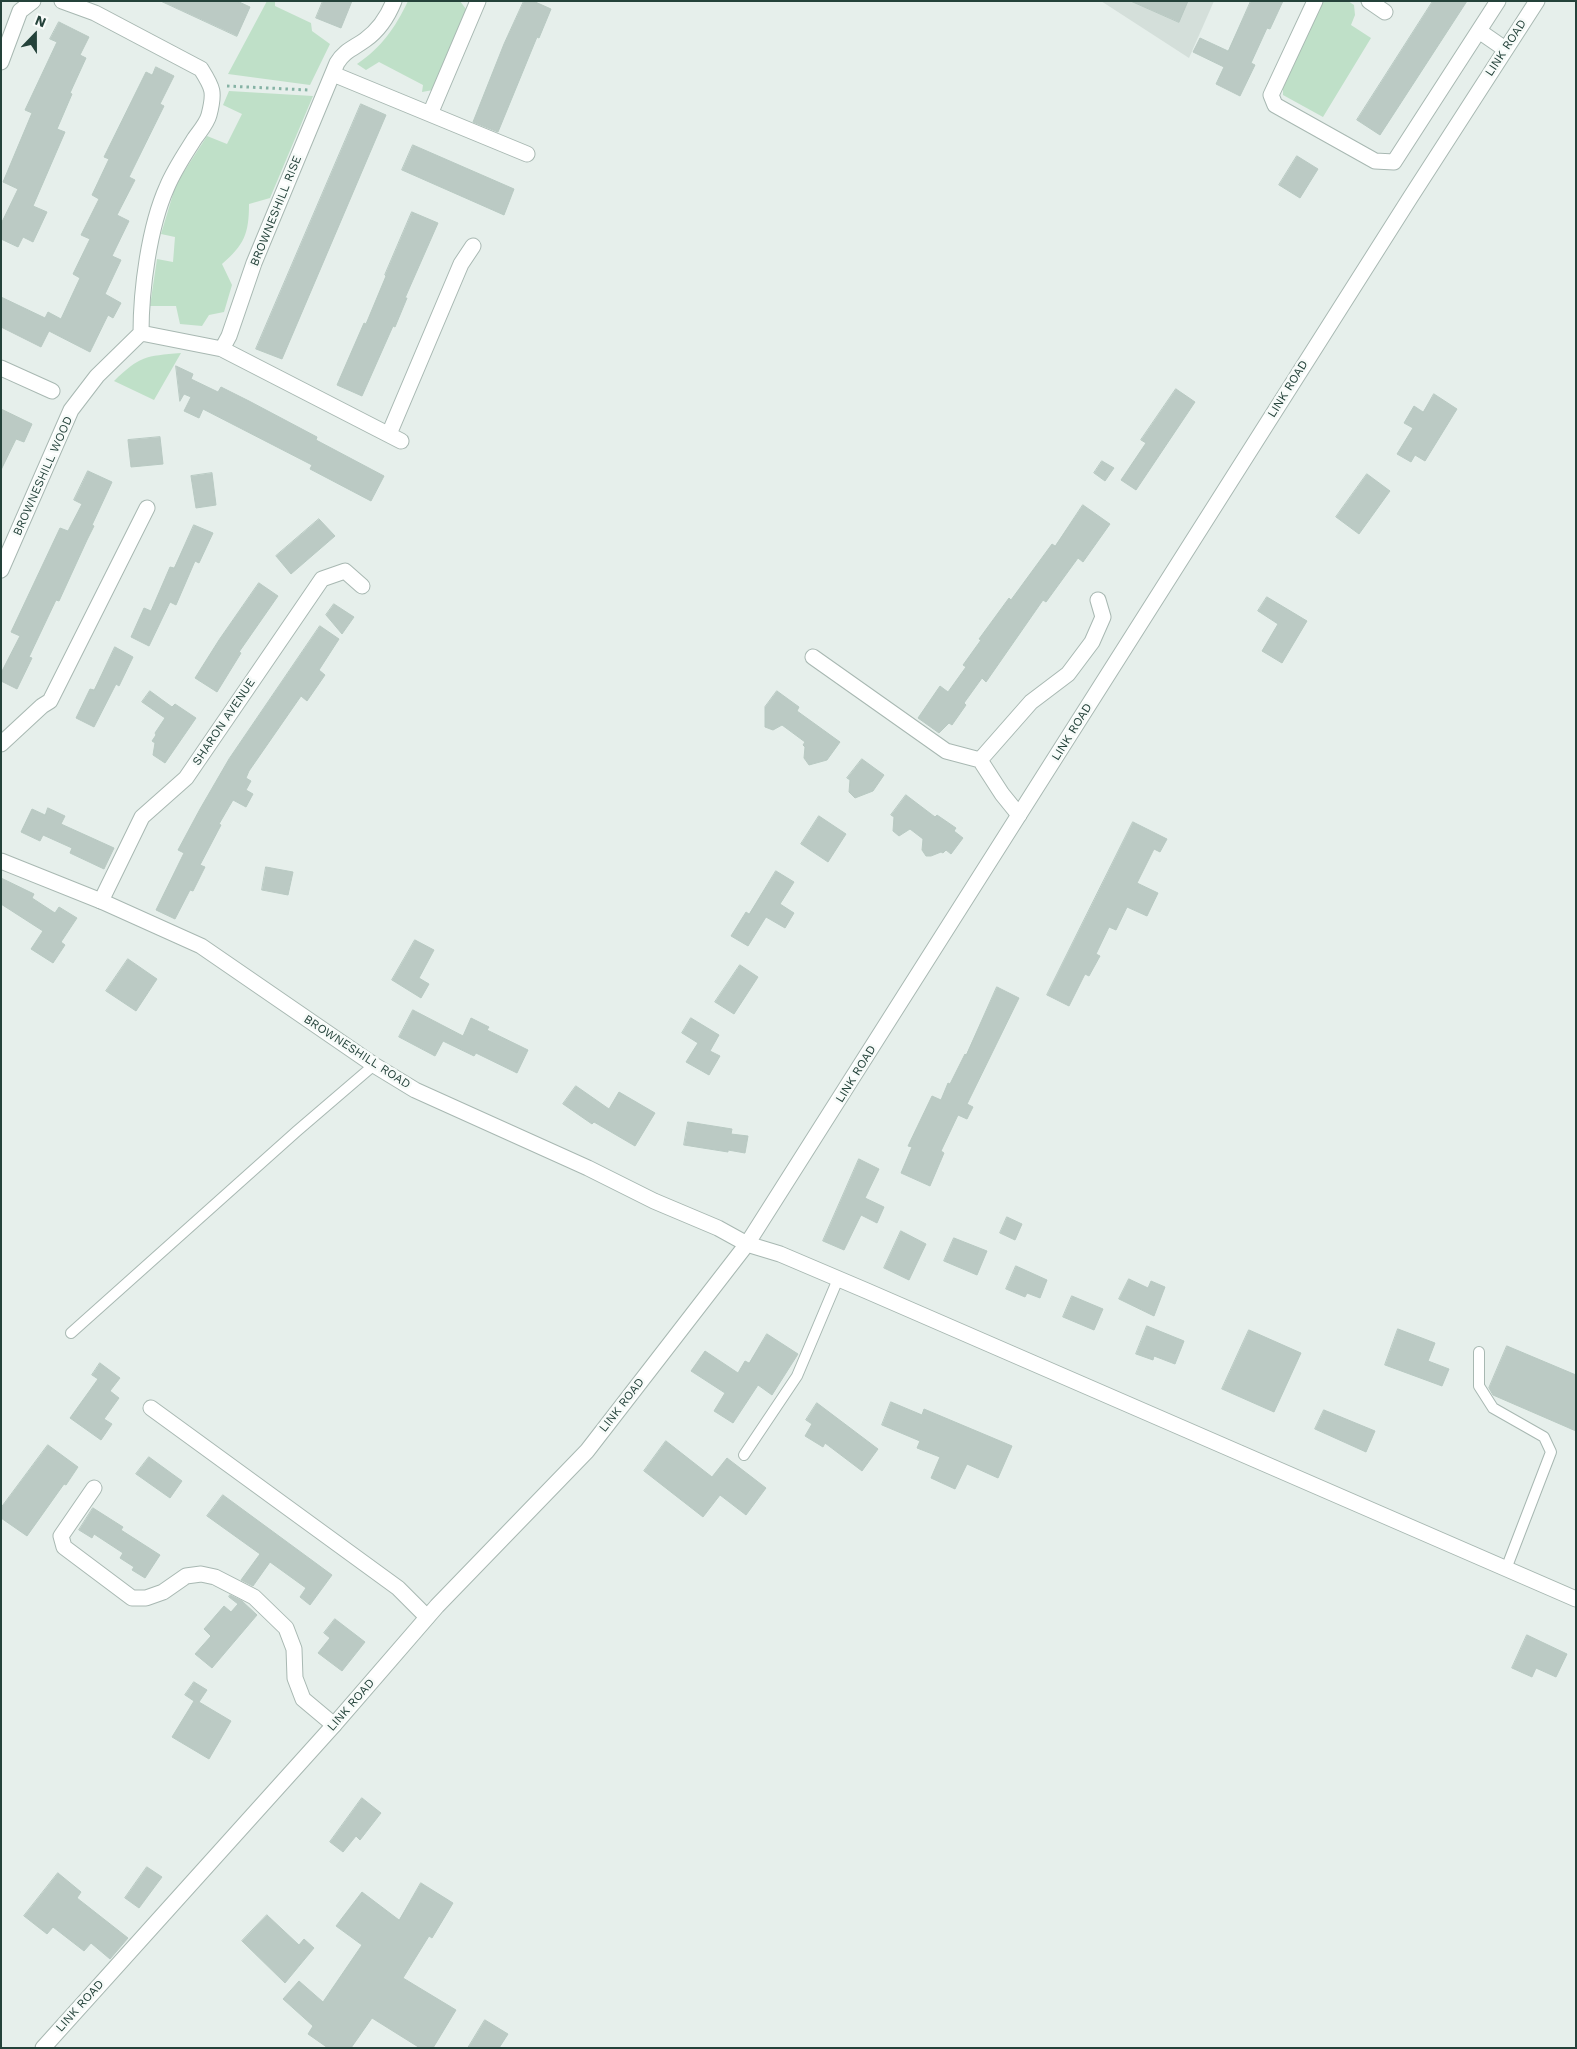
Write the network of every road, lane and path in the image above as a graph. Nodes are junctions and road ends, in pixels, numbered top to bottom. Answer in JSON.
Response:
{"nodes":[{"id":1,"x":34,"y":1,"type":"edge"},
{"id":2,"x":62,"y":1,"type":"edge"},
{"id":3,"x":394,"y":1,"type":"edge"},
{"id":4,"x":478,"y":1,"type":"edge"},
{"id":5,"x":1315,"y":1,"type":"edge"},
{"id":6,"x":1369,"y":1,"type":"edge"},
{"id":7,"x":1498,"y":1,"type":"edge"},
{"id":8,"x":1537,"y":1,"type":"edge"},
{"id":9,"x":1385,"y":12,"type":"dead end"},
{"id":10,"x":1479,"y":31,"type":"junction"},
{"id":11,"x":1505,"y":49,"type":"junction"},
{"id":12,"x":1,"y":62,"type":"edge"},
{"id":13,"x":333,"y":74,"type":"junction"},
{"id":14,"x":212,"y":85,"type":"junction"},
{"id":15,"x":326,"y":91,"type":"junction"},
{"id":16,"x":430,"y":114,"type":"junction"},
{"id":17,"x":527,"y":154,"type":"dead end"},
{"id":18,"x":473,"y":246,"type":"dead end"},
{"id":19,"x":142,"y":333,"type":"junction"},
{"id":20,"x":222,"y":349,"type":"junction"},
{"id":21,"x":1,"y":368,"type":"edge"},
{"id":22,"x":52,"y":391,"type":"dead end"},
{"id":23,"x":147,"y":508,"type":"dead end"},
{"id":24,"x":1,"y":570,"type":"edge"},
{"id":25,"x":362,"y":586,"type":"dead end"},
{"id":26,"x":1098,"y":600,"type":"dead end"},
{"id":27,"x":813,"y":657,"type":"dead end"},
{"id":28,"x":1,"y":744,"type":"edge"},
{"id":29,"x":980,"y":760,"type":"junction"},
{"id":30,"x":1019,"y":815,"type":"junction"},
{"id":31,"x":1,"y":861,"type":"edge"},
{"id":32,"x":101,"y":901,"type":"junction"},
{"id":33,"x":374,"y":1065,"type":"junction"},
{"id":34,"x":747,"y":1244,"type":"junction"},
{"id":35,"x":838,"y":1279,"type":"junction"},
{"id":36,"x":71,"y":1333,"type":"dead end"},
{"id":37,"x":1479,"y":1352,"type":"dead end"},
{"id":38,"x":150,"y":1408,"type":"dead end"},
{"id":39,"x":744,"y":1455,"type":"dead end"},
{"id":40,"x":94,"y":1488,"type":"dead end"},
{"id":41,"x":1506,"y":1569,"type":"junction"},
{"id":42,"x":1576,"y":1599,"type":"edge"},
{"id":43,"x":427,"y":1617,"type":"junction"},
{"id":44,"x":334,"y":1726,"type":"junction"},
{"id":45,"x":43,"y":2048,"type":"edge"}],
"edges":[{"from":1,"to":12,"type":"street"},
{"from":2,"to":14,"type":"street"},
{"from":3,"to":13,"type":"street","name":"BROWNESHILL RISE"},
{"from":4,"to":16,"type":"street"},
{"from":5,"to":10,"type":"street"},
{"from":6,"to":9,"type":"street"},
{"from":7,"to":10,"type":"street"},
{"from":8,"to":11,"type":"street","name":"LINK ROAD"},
{"from":10,"to":11,"type":"street"},
{"from":11,"to":30,"type":"street","name":"LINK ROAD"},
{"from":13,"to":15,"type":"street","name":"BROWNESHILL RISE"},
{"from":13,"to":16,"type":"street"},
{"from":14,"to":15,"type":"path"},
{"from":14,"to":19,"type":"street"},
{"from":15,"to":20,"type":"street","name":"BROWNESHILL RISE"},
{"from":16,"to":17,"type":"street"},
{"from":18,"to":20,"type":"street"},
{"from":19,"to":20,"type":"street"},
{"from":19,"to":24,"type":"street","name":"BROWNESHILL WOOD"},
{"from":21,"to":22,"type":"street"},
{"from":23,"to":28,"type":"street"},
{"from":25,"to":32,"type":"street","name":"SHARON AVENUE"},
{"from":26,"to":29,"type":"street"},
{"from":27,"to":29,"type":"street"},
{"from":29,"to":30,"type":"street"},
{"from":30,"to":34,"type":"street","name":"LINK ROAD"},
{"from":31,"to":32,"type":"street","name":"BROWNESHILL ROAD"},
{"from":32,"to":33,"type":"street","name":"BROWNESHILL ROAD"},
{"from":33,"to":34,"type":"street","name":"BROWNESHILL ROAD"},
{"from":33,"to":36,"type":"lane"},
{"from":34,"to":35,"type":"street","name":"BROWNESHILL ROAD"},
{"from":34,"to":43,"type":"street","name":"LINK ROAD"},
{"from":35,"to":39,"type":"lane"},
{"from":35,"to":41,"type":"street","name":"BROWNESHILL ROAD"},
{"from":37,"to":41,"type":"lane"},
{"from":38,"to":43,"type":"street"},
{"from":40,"to":44,"type":"street"},
{"from":41,"to":42,"type":"street","name":"BROWNESHILL ROAD"},
{"from":43,"to":44,"type":"street","name":"LINK ROAD"},
{"from":44,"to":45,"type":"street","name":"LINK ROAD"}]}
